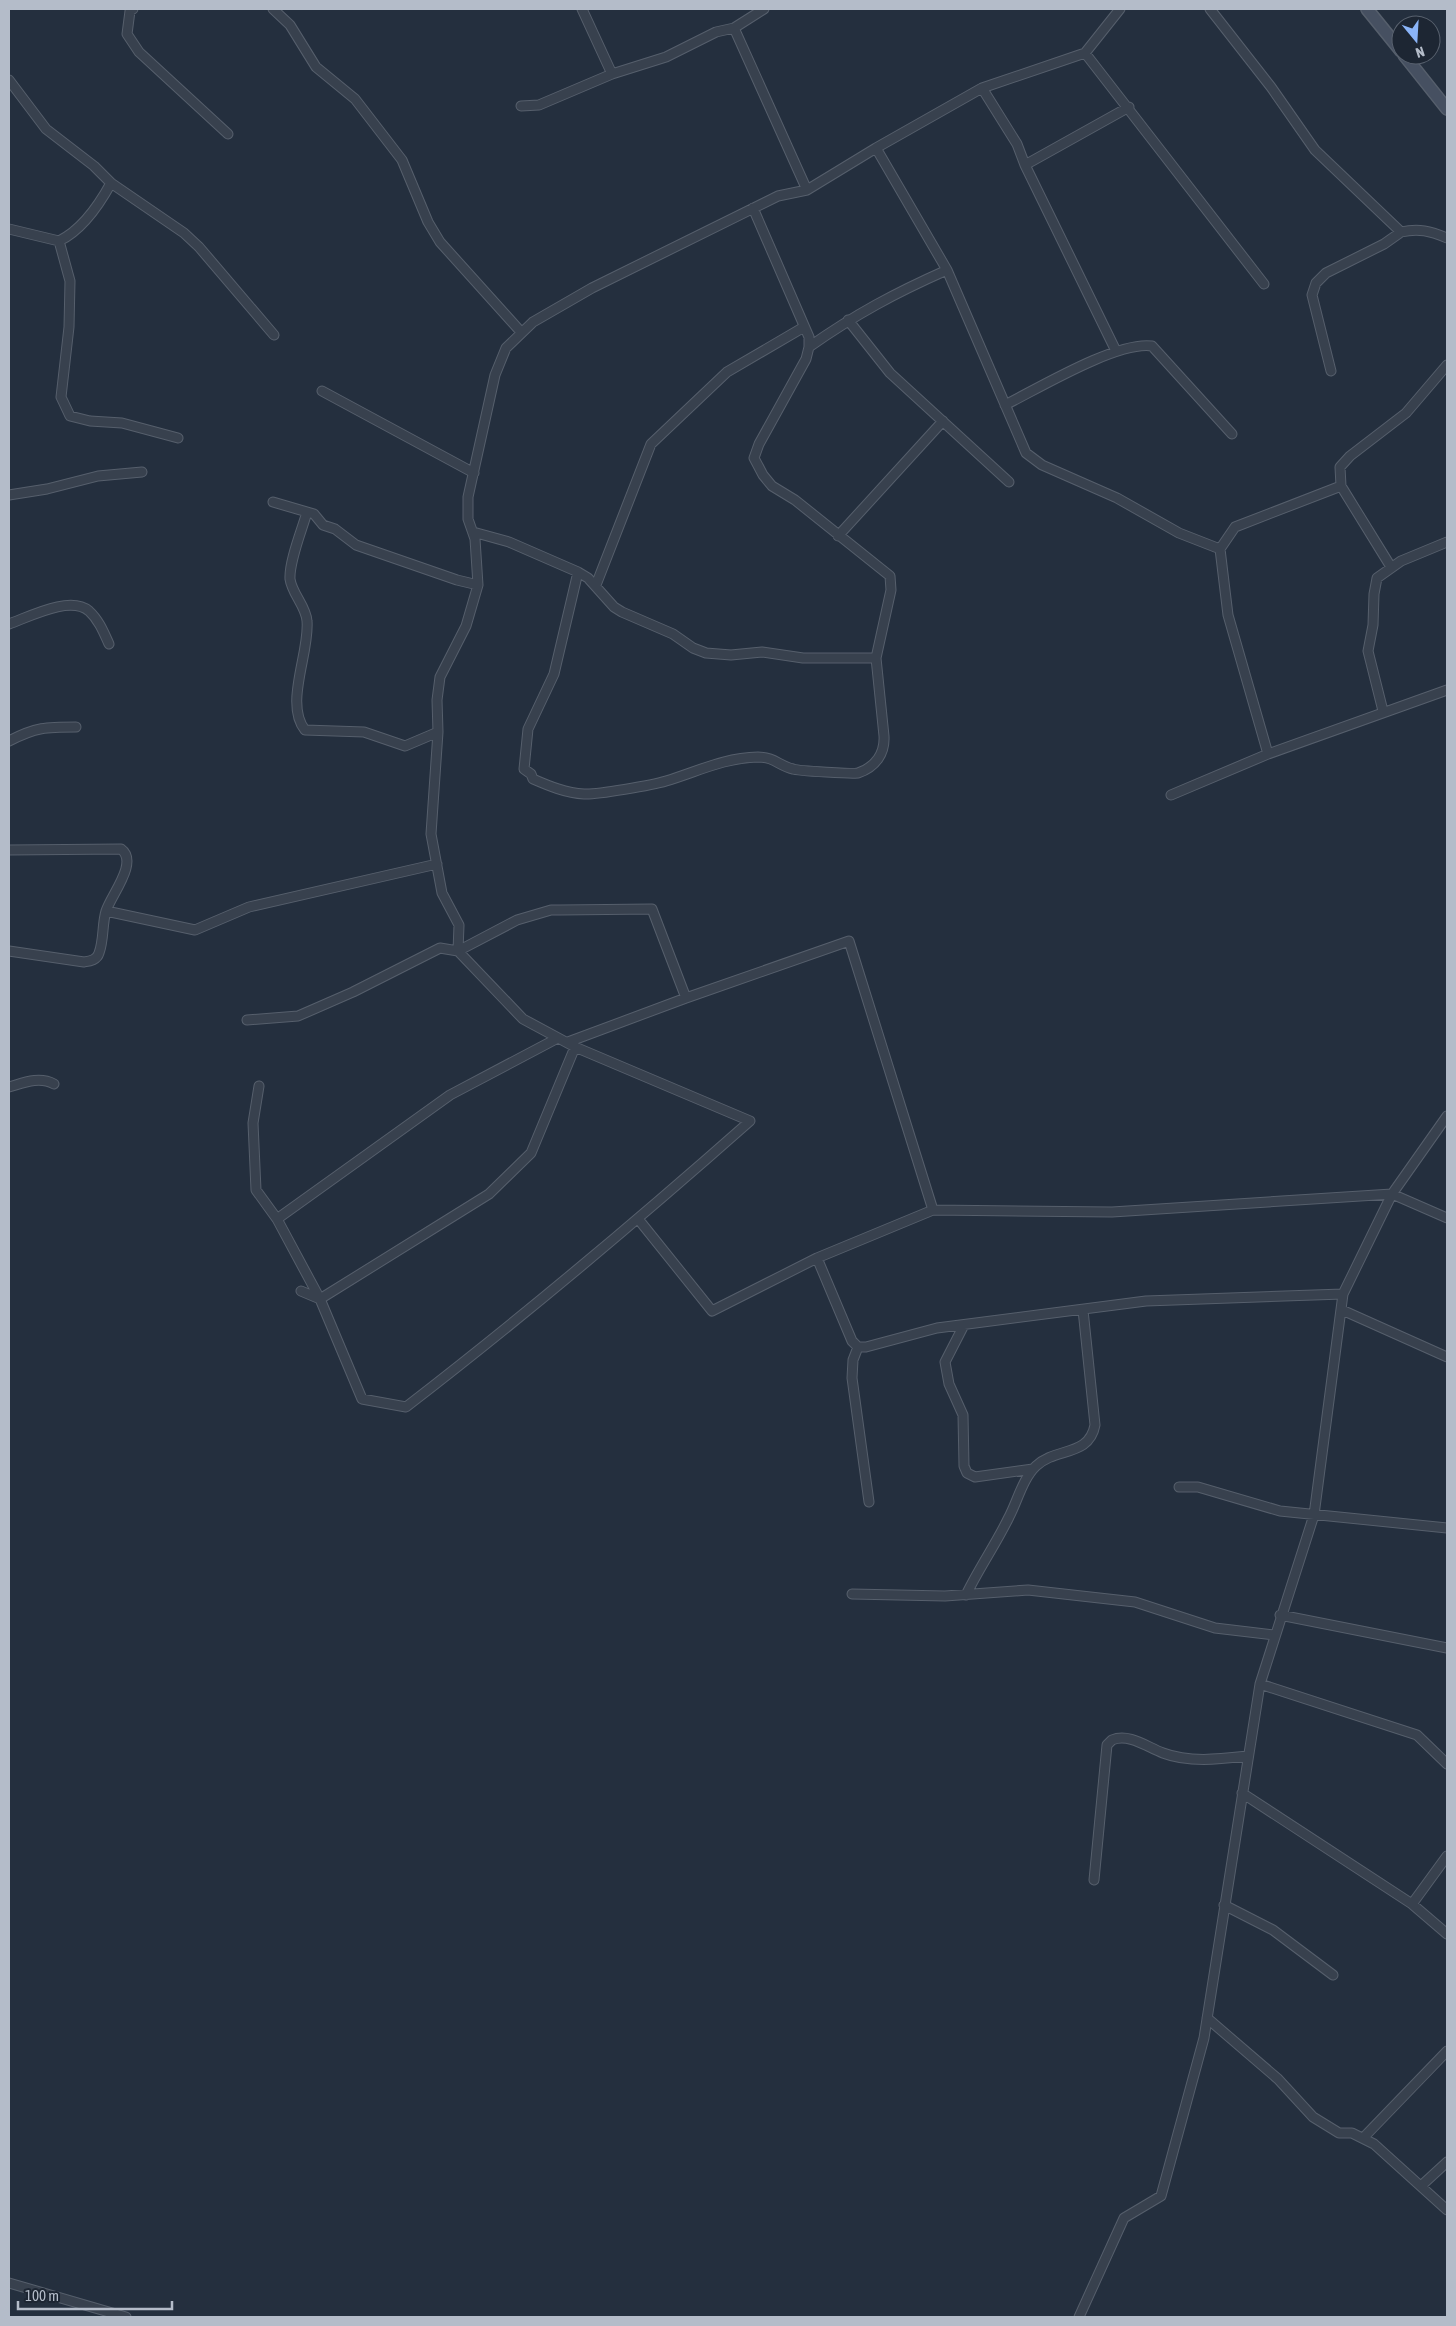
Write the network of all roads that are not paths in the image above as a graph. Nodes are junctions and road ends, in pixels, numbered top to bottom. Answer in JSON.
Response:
{"nodes":[{"id":1,"x":273,"y":9,"type":"edge"},
{"id":2,"x":582,"y":9,"type":"edge"},
{"id":3,"x":764,"y":9,"type":"edge"},
{"id":4,"x":1120,"y":9,"type":"edge"},
{"id":5,"x":1210,"y":9,"type":"edge"},
{"id":6,"x":1367,"y":9,"type":"edge"},
{"id":7,"x":130,"y":10,"type":"edge"},
{"id":8,"x":734,"y":28,"type":"junction"},
{"id":9,"x":1391,"y":39,"type":"edge"},
{"id":10,"x":1085,"y":53,"type":"junction"},
{"id":11,"x":1412,"y":65,"type":"edge"},
{"id":12,"x":612,"y":74,"type":"junction"},
{"id":13,"x":9,"y":80,"type":"edge"},
{"id":14,"x":982,"y":88,"type":"junction"},
{"id":15,"x":521,"y":106,"type":"dead end"},
{"id":16,"x":1129,"y":107,"type":"junction"},
{"id":17,"x":1447,"y":109,"type":"edge"},
{"id":18,"x":228,"y":134,"type":"dead end"},
{"id":19,"x":876,"y":148,"type":"junction"},
{"id":20,"x":1025,"y":165,"type":"junction"},
{"id":21,"x":111,"y":183,"type":"junction"},
{"id":22,"x":807,"y":190,"type":"junction"},
{"id":23,"x":754,"y":208,"type":"junction"},
{"id":24,"x":9,"y":229,"type":"edge"},
{"id":25,"x":1401,"y":232,"type":"junction"},
{"id":26,"x":1447,"y":238,"type":"edge"},
{"id":27,"x":59,"y":242,"type":"junction"},
{"id":28,"x":947,"y":270,"type":"junction"},
{"id":29,"x":1264,"y":284,"type":"dead end"},
{"id":30,"x":848,"y":320,"type":"junction"},
{"id":31,"x":804,"y":327,"type":"junction"},
{"id":32,"x":522,"y":332,"type":"junction"},
{"id":33,"x":274,"y":335,"type":"dead end"},
{"id":34,"x":809,"y":347,"type":"junction"},
{"id":35,"x":1116,"y":351,"type":"junction"},
{"id":36,"x":1447,"y":365,"type":"edge"},
{"id":37,"x":1331,"y":371,"type":"dead end"},
{"id":38,"x":1438,"y":376,"type":"junction"},
{"id":39,"x":1447,"y":382,"type":"edge"},
{"id":40,"x":322,"y":391,"type":"dead end"},
{"id":41,"x":1005,"y":405,"type":"junction"},
{"id":42,"x":943,"y":421,"type":"junction"},
{"id":43,"x":1232,"y":434,"type":"dead end"},
{"id":44,"x":178,"y":438,"type":"dead end"},
{"id":45,"x":142,"y":472,"type":"dead end"},
{"id":46,"x":474,"y":473,"type":"junction"},
{"id":47,"x":1009,"y":482,"type":"dead end"},
{"id":48,"x":1341,"y":486,"type":"junction"},
{"id":49,"x":9,"y":495,"type":"edge"},
{"id":50,"x":273,"y":502,"type":"dead end"},
{"id":51,"x":307,"y":512,"type":"junction"},
{"id":52,"x":473,"y":532,"type":"junction"},
{"id":53,"x":838,"y":536,"type":"junction"},
{"id":54,"x":1447,"y":542,"type":"edge"},
{"id":55,"x":1220,"y":549,"type":"junction"},
{"id":56,"x":1391,"y":567,"type":"junction"},
{"id":57,"x":578,"y":572,"type":"junction"},
{"id":58,"x":478,"y":585,"type":"junction"},
{"id":59,"x":596,"y":585,"type":"junction"},
{"id":60,"x":9,"y":624,"type":"edge"},
{"id":61,"x":109,"y":644,"type":"dead end"},
{"id":62,"x":876,"y":658,"type":"junction"},
{"id":63,"x":1447,"y":690,"type":"edge"},
{"id":64,"x":1383,"y":711,"type":"junction"},
{"id":65,"x":76,"y":728,"type":"dead end"},
{"id":66,"x":438,"y":732,"type":"junction"},
{"id":67,"x":9,"y":741,"type":"edge"},
{"id":68,"x":1268,"y":754,"type":"junction"},
{"id":69,"x":1171,"y":795,"type":"dead end"},
{"id":70,"x":9,"y":850,"type":"edge"},
{"id":71,"x":437,"y":864,"type":"junction"},
{"id":72,"x":106,"y":911,"type":"junction"},
{"id":73,"x":9,"y":950,"type":"edge"},
{"id":74,"x":458,"y":951,"type":"junction"},
{"id":75,"x":686,"y":998,"type":"junction"},
{"id":76,"x":248,"y":1020,"type":"dead end"},
{"id":77,"x":556,"y":1039,"type":"junction"},
{"id":78,"x":572,"y":1045,"type":"junction"},
{"id":79,"x":54,"y":1084,"type":"dead end"},
{"id":80,"x":260,"y":1086,"type":"dead end"},
{"id":81,"x":9,"y":1088,"type":"edge"},
{"id":82,"x":1447,"y":1116,"type":"edge"},
{"id":83,"x":1392,"y":1194,"type":"junction"},
{"id":84,"x":933,"y":1210,"type":"junction"},
{"id":85,"x":1447,"y":1218,"type":"edge"},
{"id":86,"x":277,"y":1219,"type":"junction"},
{"id":87,"x":639,"y":1220,"type":"junction"},
{"id":88,"x":817,"y":1258,"type":"junction"},
{"id":89,"x":301,"y":1291,"type":"dead end"},
{"id":90,"x":1343,"y":1294,"type":"junction"},
{"id":91,"x":320,"y":1299,"type":"junction"},
{"id":92,"x":1083,"y":1310,"type":"junction"},
{"id":93,"x":1342,"y":1310,"type":"junction"},
{"id":94,"x":964,"y":1325,"type":"junction"},
{"id":95,"x":858,"y":1347,"type":"junction"},
{"id":96,"x":1447,"y":1357,"type":"edge"},
{"id":97,"x":1033,"y":1469,"type":"junction"},
{"id":98,"x":1179,"y":1487,"type":"dead end"},
{"id":99,"x":869,"y":1502,"type":"dead end"},
{"id":100,"x":1314,"y":1515,"type":"junction"},
{"id":101,"x":1447,"y":1528,"type":"edge"},
{"id":102,"x":852,"y":1594,"type":"dead end"},
{"id":103,"x":966,"y":1594,"type":"junction"},
{"id":104,"x":1280,"y":1615,"type":"junction"},
{"id":105,"x":1274,"y":1635,"type":"junction"},
{"id":106,"x":1447,"y":1648,"type":"edge"},
{"id":107,"x":1260,"y":1684,"type":"junction"},
{"id":108,"x":1248,"y":1756,"type":"junction"},
{"id":109,"x":1447,"y":1764,"type":"edge"},
{"id":110,"x":1242,"y":1793,"type":"junction"},
{"id":111,"x":1447,"y":1856,"type":"edge"},
{"id":112,"x":1094,"y":1880,"type":"dead end"},
{"id":113,"x":1412,"y":1904,"type":"junction"},
{"id":114,"x":1224,"y":1905,"type":"junction"},
{"id":115,"x":1447,"y":1934,"type":"edge"},
{"id":116,"x":1333,"y":1975,"type":"dead end"},
{"id":117,"x":1207,"y":2018,"type":"junction"},
{"id":118,"x":1447,"y":2051,"type":"edge"},
{"id":119,"x":1364,"y":2137,"type":"junction"},
{"id":120,"x":1447,"y":2162,"type":"edge"},
{"id":121,"x":1422,"y":2186,"type":"junction"},
{"id":122,"x":1447,"y":2210,"type":"edge"},
{"id":123,"x":9,"y":2283,"type":"edge"},
{"id":124,"x":126,"y":2317,"type":"edge"},
{"id":125,"x":1079,"y":2317,"type":"edge"}],
"edges":[{"from":1,"to":32,"type":"street"},
{"from":2,"to":12,"type":"street"},
{"from":3,"to":8,"type":"street"},
{"from":4,"to":10,"type":"street"},
{"from":5,"to":25,"type":"street"},
{"from":6,"to":9,"type":"street"},
{"from":7,"to":18,"type":"street"},
{"from":8,"to":12,"type":"street"},
{"from":8,"to":22,"type":"street"},
{"from":10,"to":14,"type":"street"},
{"from":10,"to":16,"type":"street"},
{"from":11,"to":17,"type":"street"},
{"from":12,"to":15,"type":"street"},
{"from":13,"to":21,"type":"street"},
{"from":14,"to":19,"type":"street"},
{"from":14,"to":20,"type":"street"},
{"from":16,"to":20,"type":"street"},
{"from":16,"to":29,"type":"street"},
{"from":19,"to":22,"type":"street"},
{"from":19,"to":28,"type":"street"},
{"from":20,"to":35,"type":"street"},
{"from":21,"to":27,"type":"street"},
{"from":21,"to":33,"type":"street"},
{"from":22,"to":23,"type":"street"},
{"from":23,"to":31,"type":"street"},
{"from":23,"to":32,"type":"street"},
{"from":24,"to":27,"type":"street"},
{"from":25,"to":26,"type":"street"},
{"from":25,"to":37,"type":"street"},
{"from":27,"to":44,"type":"street"},
{"from":28,"to":30,"type":"street"},
{"from":28,"to":41,"type":"street"},
{"from":30,"to":34,"type":"street"},
{"from":30,"to":42,"type":"street"},
{"from":31,"to":34,"type":"street"},
{"from":31,"to":59,"type":"street"},
{"from":32,"to":46,"type":"street"},
{"from":34,"to":53,"type":"street"},
{"from":35,"to":41,"type":"street"},
{"from":35,"to":43,"type":"street"},
{"from":36,"to":38,"type":"street"},
{"from":38,"to":39,"type":"street"},
{"from":38,"to":48,"type":"street"},
{"from":40,"to":46,"type":"street"},
{"from":41,"to":55,"type":"street"},
{"from":42,"to":47,"type":"street"},
{"from":42,"to":53,"type":"street"},
{"from":45,"to":49,"type":"street"},
{"from":46,"to":52,"type":"street"},
{"from":48,"to":55,"type":"street"},
{"from":48,"to":56,"type":"street"},
{"from":50,"to":51,"type":"street"},
{"from":51,"to":58,"type":"street"},
{"from":51,"to":66,"type":"street"},
{"from":52,"to":57,"type":"street"},
{"from":52,"to":58,"type":"street"},
{"from":53,"to":62,"type":"street"},
{"from":54,"to":56,"type":"street"},
{"from":55,"to":68,"type":"street"},
{"from":56,"to":64,"type":"street"},
{"from":57,"to":59,"type":"street"},
{"from":57,"to":62,"type":"street"},
{"from":58,"to":66,"type":"street"},
{"from":59,"to":62,"type":"street"},
{"from":60,"to":61,"type":"street"},
{"from":63,"to":64,"type":"street"},
{"from":64,"to":68,"type":"street"},
{"from":65,"to":67,"type":"street"},
{"from":66,"to":71,"type":"street"},
{"from":68,"to":69,"type":"street"},
{"from":70,"to":72,"type":"street"},
{"from":71,"to":72,"type":"street"},
{"from":71,"to":74,"type":"street"},
{"from":72,"to":73,"type":"street"},
{"from":74,"to":75,"type":"street"},
{"from":74,"to":76,"type":"street"},
{"from":74,"to":77,"type":"street"},
{"from":75,"to":78,"type":"street"},
{"from":75,"to":84,"type":"street"},
{"from":77,"to":78,"type":"street"},
{"from":77,"to":86,"type":"street"},
{"from":78,"to":87,"type":"street"},
{"from":78,"to":91,"type":"street"},
{"from":79,"to":81,"type":"street"},
{"from":80,"to":86,"type":"street"},
{"from":82,"to":83,"type":"street"},
{"from":83,"to":84,"type":"street"},
{"from":83,"to":85,"type":"street"},
{"from":83,"to":90,"type":"street"},
{"from":84,"to":88,"type":"street"},
{"from":86,"to":91,"type":"street"},
{"from":87,"to":88,"type":"street"},
{"from":87,"to":91,"type":"street"},
{"from":88,"to":95,"type":"street"},
{"from":89,"to":91,"type":"street"},
{"from":90,"to":92,"type":"street"},
{"from":90,"to":93,"type":"street"},
{"from":92,"to":94,"type":"street"},
{"from":92,"to":97,"type":"street"},
{"from":93,"to":96,"type":"street"},
{"from":93,"to":100,"type":"street"},
{"from":94,"to":95,"type":"street"},
{"from":94,"to":97,"type":"street"},
{"from":95,"to":99,"type":"street"},
{"from":97,"to":103,"type":"street"},
{"from":98,"to":100,"type":"street"},
{"from":100,"to":101,"type":"street"},
{"from":100,"to":104,"type":"street"},
{"from":102,"to":103,"type":"street"},
{"from":103,"to":105,"type":"street"},
{"from":104,"to":105,"type":"street"},
{"from":104,"to":106,"type":"street"},
{"from":105,"to":107,"type":"street"},
{"from":107,"to":108,"type":"street"},
{"from":107,"to":109,"type":"street"},
{"from":108,"to":110,"type":"street"},
{"from":108,"to":112,"type":"street"},
{"from":110,"to":113,"type":"street"},
{"from":110,"to":114,"type":"street"},
{"from":111,"to":113,"type":"street"},
{"from":113,"to":115,"type":"street"},
{"from":114,"to":116,"type":"street"},
{"from":114,"to":117,"type":"street"},
{"from":117,"to":119,"type":"street"},
{"from":117,"to":125,"type":"street"},
{"from":118,"to":119,"type":"street"},
{"from":119,"to":121,"type":"street"},
{"from":120,"to":121,"type":"street"},
{"from":121,"to":122,"type":"street"},
{"from":123,"to":124,"type":"street"}]}
